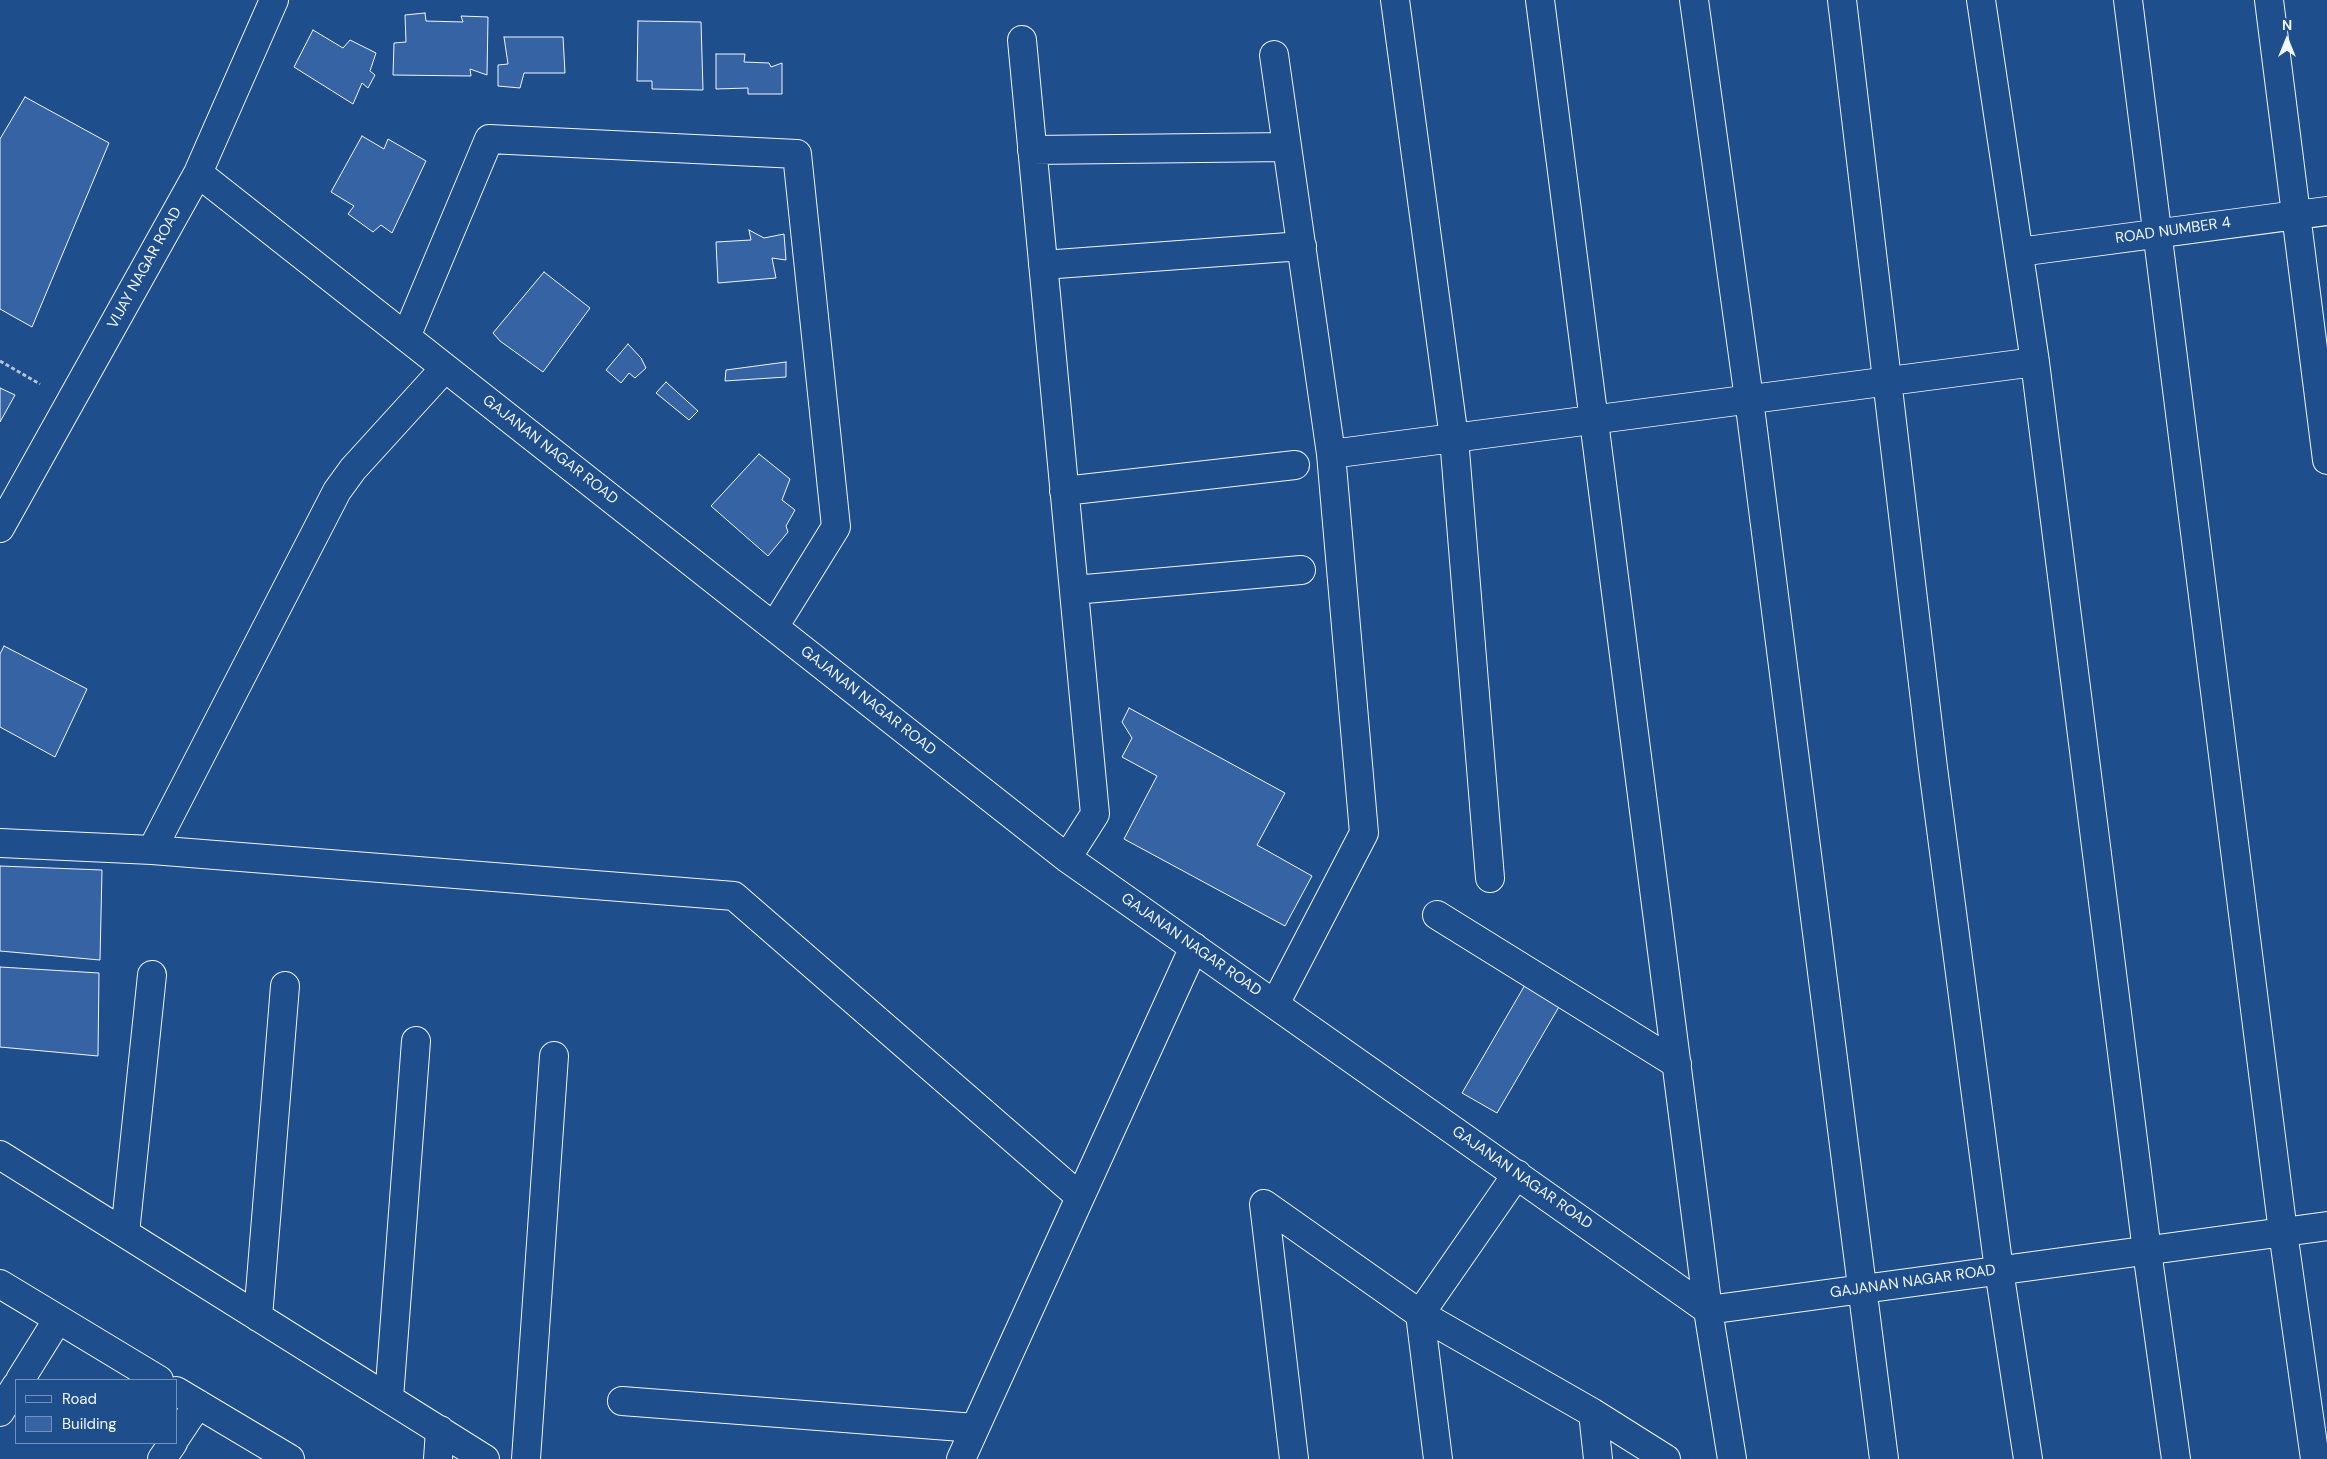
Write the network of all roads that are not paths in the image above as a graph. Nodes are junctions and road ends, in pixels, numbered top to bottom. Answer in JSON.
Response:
{"nodes":[{"id":1,"x":274,"y":0,"type":"edge"},
{"id":2,"x":1395,"y":0,"type":"edge"},
{"id":3,"x":1540,"y":0,"type":"edge"},
{"id":4,"x":1694,"y":0,"type":"edge"},
{"id":5,"x":1842,"y":0,"type":"edge"},
{"id":6,"x":1982,"y":0,"type":"edge"},
{"id":7,"x":2128,"y":0,"type":"edge"},
{"id":8,"x":2269,"y":0,"type":"edge"},
{"id":9,"x":1022,"y":40,"type":"dead end"},
{"id":10,"x":1274,"y":56,"type":"dead end"},
{"id":11,"x":1287,"y":147,"type":"junction"},
{"id":12,"x":1032,"y":150,"type":"junction"},
{"id":13,"x":198,"y":173,"type":"junction"},
{"id":14,"x":2327,"y":211,"type":"edge"},
{"id":15,"x":2295,"y":215,"type":"junction"},
{"id":16,"x":2156,"y":234,"type":"junction"},
{"id":17,"x":1302,"y":246,"type":"junction"},
{"id":18,"x":2019,"y":252,"type":"junction"},
{"id":19,"x":1043,"y":265,"type":"junction"},
{"id":20,"x":406,"y":337,"type":"junction"},
{"id":21,"x":2035,"y":362,"type":"junction"},
{"id":22,"x":445,"y":368,"type":"junction"},
{"id":23,"x":1888,"y":382,"type":"junction"},
{"id":24,"x":1749,"y":400,"type":"junction"},
{"id":25,"x":1594,"y":420,"type":"junction"},
{"id":26,"x":1454,"y":438,"type":"junction"},
{"id":27,"x":1331,"y":454,"type":"junction"},
{"id":28,"x":2327,"y":460,"type":"edge"},
{"id":29,"x":1295,"y":465,"type":"dead end"},
{"id":30,"x":1064,"y":490,"type":"junction"},
{"id":31,"x":0,"y":528,"type":"edge"},
{"id":32,"x":1301,"y":570,"type":"dead end"},
{"id":33,"x":1074,"y":590,"type":"junction"},
{"id":34,"x":774,"y":627,"type":"junction"},
{"id":35,"x":0,"y":843,"type":"edge"},
{"id":36,"x":152,"y":850,"type":"junction"},
{"id":37,"x":1067,"y":858,"type":"junction"},
{"id":38,"x":1490,"y":878,"type":"dead end"},
{"id":39,"x":1437,"y":915,"type":"dead end"},
{"id":40,"x":1194,"y":948,"type":"junction"},
{"id":41,"x":152,"y":974,"type":"dead end"},
{"id":42,"x":285,"y":986,"type":"dead end"},
{"id":43,"x":1275,"y":1004,"type":"junction"},
{"id":44,"x":416,"y":1041,"type":"dead end"},
{"id":45,"x":554,"y":1056,"type":"dead end"},
{"id":46,"x":1677,"y":1064,"type":"junction"},
{"id":47,"x":0,"y":1155,"type":"edge"},
{"id":48,"x":1517,"y":1174,"type":"junction"},
{"id":49,"x":1079,"y":1196,"type":"junction"},
{"id":50,"x":2327,"y":1226,"type":"edge"},
{"id":51,"x":2283,"y":1232,"type":"junction"},
{"id":52,"x":125,"y":1233,"type":"junction"},
{"id":53,"x":2147,"y":1250,"type":"junction"},
{"id":54,"x":2000,"y":1270,"type":"junction"},
{"id":55,"x":0,"y":1284,"type":"edge"},
{"id":56,"x":1862,"y":1289,"type":"junction"},
{"id":57,"x":1708,"y":1310,"type":"junction"},
{"id":58,"x":1420,"y":1314,"type":"junction"},
{"id":59,"x":258,"y":1317,"type":"junction"},
{"id":60,"x":58,"y":1318,"type":"junction"},
{"id":61,"x":21,"y":1379,"type":"edge"},
{"id":62,"x":157,"y":1379,"type":"edge"},
{"id":63,"x":15,"y":1388,"type":"edge"},
{"id":64,"x":187,"y":1397,"type":"edge"},
{"id":65,"x":389,"y":1398,"type":"junction"},
{"id":66,"x":622,"y":1401,"type":"dead end"},
{"id":67,"x":0,"y":1412,"type":"edge"},
{"id":68,"x":1593,"y":1413,"type":"junction"},
{"id":69,"x":975,"y":1428,"type":"junction"},
{"id":70,"x":178,"y":1430,"type":"edge"},
{"id":71,"x":440,"y":1430,"type":"junction"},
{"id":72,"x":172,"y":1444,"type":"edge"},
{"id":73,"x":162,"y":1459,"type":"edge"},
{"id":74,"x":290,"y":1459,"type":"edge"},
{"id":75,"x":438,"y":1459,"type":"edge"},
{"id":76,"x":486,"y":1459,"type":"edge"},
{"id":77,"x":526,"y":1459,"type":"edge"},
{"id":78,"x":961,"y":1459,"type":"edge"},
{"id":79,"x":1294,"y":1459,"type":"edge"},
{"id":80,"x":1438,"y":1459,"type":"edge"},
{"id":81,"x":1598,"y":1459,"type":"edge"},
{"id":82,"x":1666,"y":1459,"type":"edge"},
{"id":83,"x":1732,"y":1459,"type":"edge"},
{"id":84,"x":1884,"y":1459,"type":"edge"},
{"id":85,"x":2028,"y":1459,"type":"edge"},
{"id":86,"x":2176,"y":1459,"type":"edge"},
{"id":87,"x":2315,"y":1459,"type":"edge"}],
"edges":[{"from":1,"to":13,"type":"street","name":"VIJAY NAGAR ROAD"},
{"from":2,"to":26,"type":"street"},
{"from":3,"to":25,"type":"street"},
{"from":4,"to":24,"type":"street"},
{"from":5,"to":23,"type":"street"},
{"from":6,"to":18,"type":"street"},
{"from":7,"to":16,"type":"street"},
{"from":8,"to":15,"type":"street"},
{"from":9,"to":12,"type":"street"},
{"from":10,"to":11,"type":"street"},
{"from":11,"to":12,"type":"street"},
{"from":11,"to":17,"type":"street"},
{"from":12,"to":19,"type":"street"},
{"from":13,"to":20,"type":"street","name":"GAJANAN NAGAR ROAD"},
{"from":13,"to":31,"type":"street","name":"VIJAY NAGAR ROAD"},
{"from":14,"to":15,"type":"street","name":"ROAD NUMBER 4"},
{"from":15,"to":16,"type":"street","name":"ROAD NUMBER 4"},
{"from":15,"to":28,"type":"street"},
{"from":16,"to":18,"type":"street","name":"ROAD NUMBER 4"},
{"from":16,"to":51,"type":"street"},
{"from":17,"to":19,"type":"street"},
{"from":17,"to":27,"type":"street"},
{"from":18,"to":21,"type":"street"},
{"from":19,"to":30,"type":"street"},
{"from":20,"to":22,"type":"street","name":"GAJANAN NAGAR ROAD"},
{"from":20,"to":34,"type":"street"},
{"from":21,"to":23,"type":"street"},
{"from":21,"to":53,"type":"street"},
{"from":22,"to":34,"type":"street","name":"GAJANAN NAGAR ROAD"},
{"from":22,"to":36,"type":"street"},
{"from":23,"to":24,"type":"street"},
{"from":23,"to":54,"type":"street"},
{"from":24,"to":25,"type":"street"},
{"from":24,"to":56,"type":"street"},
{"from":25,"to":26,"type":"street"},
{"from":25,"to":46,"type":"street"},
{"from":26,"to":27,"type":"street"},
{"from":26,"to":38,"type":"street"},
{"from":27,"to":43,"type":"street"},
{"from":29,"to":30,"type":"street"},
{"from":30,"to":33,"type":"street"},
{"from":32,"to":33,"type":"street"},
{"from":33,"to":37,"type":"street"},
{"from":34,"to":37,"type":"street","name":"GAJANAN NAGAR ROAD"},
{"from":35,"to":36,"type":"street"},
{"from":36,"to":49,"type":"street"},
{"from":37,"to":40,"type":"street","name":"GAJANAN NAGAR ROAD"},
{"from":39,"to":46,"type":"street"},
{"from":40,"to":43,"type":"street","name":"GAJANAN NAGAR ROAD"},
{"from":40,"to":49,"type":"street"},
{"from":41,"to":52,"type":"street"},
{"from":42,"to":59,"type":"street"},
{"from":43,"to":48,"type":"street","name":"GAJANAN NAGAR ROAD"},
{"from":44,"to":65,"type":"street"},
{"from":45,"to":77,"type":"street"},
{"from":46,"to":57,"type":"street"},
{"from":47,"to":52,"type":"street"},
{"from":48,"to":57,"type":"street","name":"GAJANAN NAGAR ROAD"},
{"from":48,"to":58,"type":"street"},
{"from":49,"to":69,"type":"street"},
{"from":50,"to":51,"type":"street","name":"GAJANAN NAGAR ROAD"},
{"from":51,"to":53,"type":"street","name":"GAJANAN NAGAR ROAD"},
{"from":51,"to":87,"type":"street"},
{"from":52,"to":59,"type":"street"},
{"from":53,"to":54,"type":"street","name":"GAJANAN NAGAR ROAD"},
{"from":53,"to":86,"type":"street"},
{"from":54,"to":56,"type":"street","name":"GAJANAN NAGAR ROAD"},
{"from":54,"to":85,"type":"street"},
{"from":55,"to":60,"type":"street"},
{"from":56,"to":57,"type":"street","name":"GAJANAN NAGAR ROAD"},
{"from":56,"to":84,"type":"street"},
{"from":57,"to":83,"type":"street"},
{"from":58,"to":68,"type":"street"},
{"from":58,"to":79,"type":"street"},
{"from":58,"to":80,"type":"street"},
{"from":59,"to":65,"type":"street"},
{"from":60,"to":61,"type":"street"},
{"from":60,"to":62,"type":"street"},
{"from":63,"to":67,"type":"street"},
{"from":64,"to":70,"type":"street"},
{"from":64,"to":74,"type":"street"},
{"from":65,"to":71,"type":"street"},
{"from":66,"to":69,"type":"street"},
{"from":68,"to":81,"type":"street"},
{"from":68,"to":82,"type":"street"},
{"from":69,"to":78,"type":"street"},
{"from":71,"to":75,"type":"street"},
{"from":71,"to":76,"type":"street"},
{"from":72,"to":73,"type":"street"}]}
